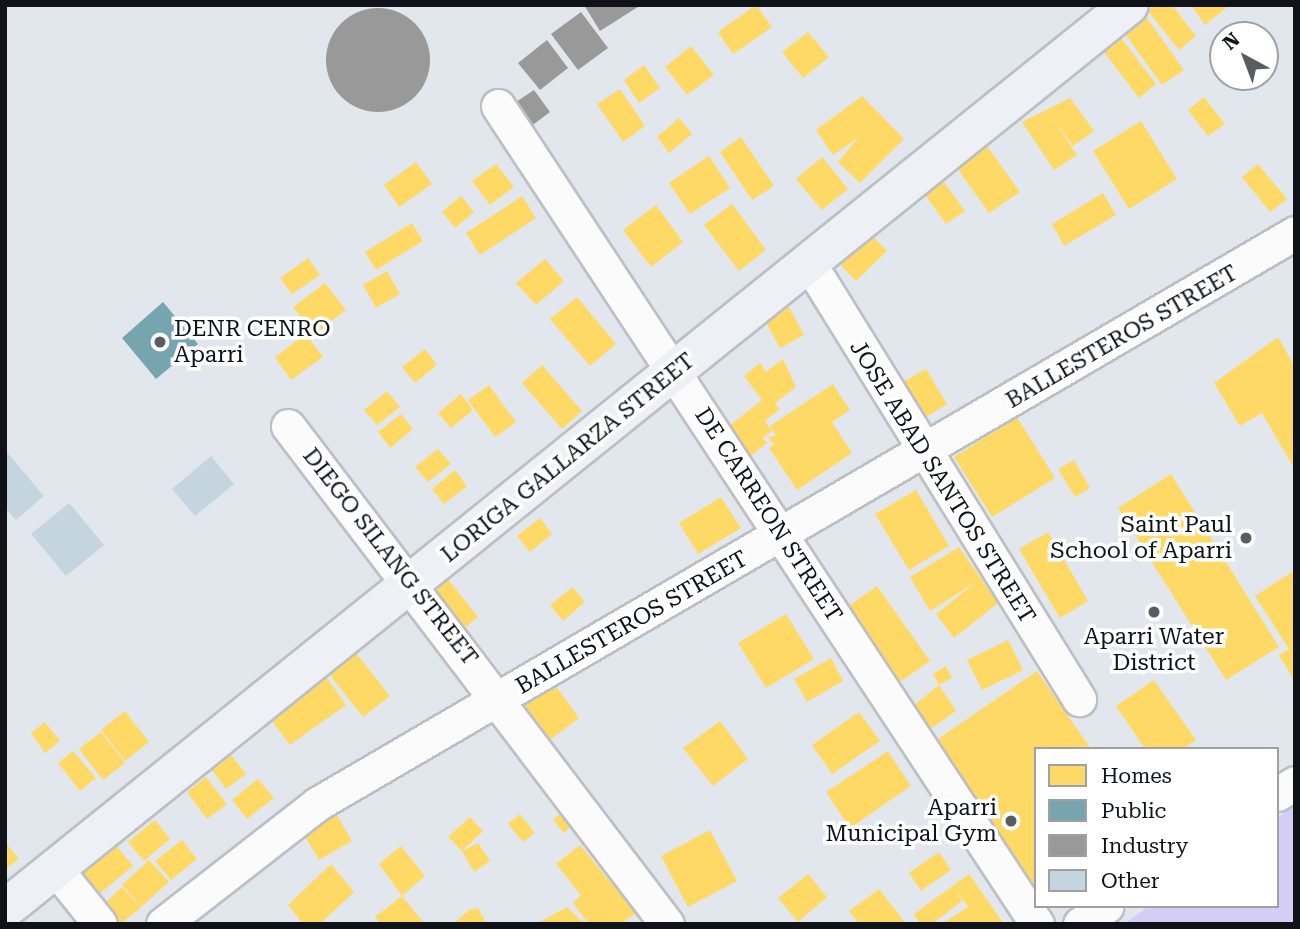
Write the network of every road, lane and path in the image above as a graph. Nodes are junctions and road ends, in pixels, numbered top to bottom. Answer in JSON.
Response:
{"nodes":[{"id":1,"x":1129,"y":5,"type":"edge"},
{"id":2,"x":498,"y":106,"type":"dead end"},
{"id":3,"x":1295,"y":233,"type":"edge"},
{"id":4,"x":808,"y":263,"type":"junction"},
{"id":5,"x":674,"y":372,"type":"junction"},
{"id":6,"x":288,"y":426,"type":"dead end"},
{"id":7,"x":920,"y":453,"type":"junction"},
{"id":8,"x":782,"y":537,"type":"junction"},
{"id":9,"x":411,"y":584,"type":"junction"},
{"id":10,"x":499,"y":699,"type":"junction"},
{"id":11,"x":1079,"y":699,"type":"dead end"},
{"id":12,"x":1295,"y":783,"type":"edge"},
{"id":13,"x":1279,"y":793,"type":"edge"},
{"id":14,"x":56,"y":869,"type":"junction"},
{"id":15,"x":1104,"y":908,"type":"edge"},
{"id":16,"x":5,"y":909,"type":"edge"},
{"id":17,"x":100,"y":924,"type":"edge"},
{"id":18,"x":163,"y":924,"type":"edge"},
{"id":19,"x":667,"y":924,"type":"edge"},
{"id":20,"x":1037,"y":924,"type":"edge"},
{"id":21,"x":1080,"y":924,"type":"edge"}],
"edges":[{"from":1,"to":4,"type":"main road","name":"LORIGA GALLARZA STREET"},
{"from":2,"to":5,"type":"street","name":"DE CARREON STREET"},
{"from":3,"to":7,"type":"street","name":"BALLESTEROS STREET"},
{"from":4,"to":5,"type":"main road","name":"LORIGA GALLARZA STREET"},
{"from":4,"to":7,"type":"street","name":"JOSE ABAD SANTOS STREET"},
{"from":5,"to":8,"type":"street","name":"DE CARREON STREET"},
{"from":5,"to":9,"type":"main road","name":"LORIGA GALLARZA STREET"},
{"from":6,"to":9,"type":"street","name":"DIEGO SILANG STREET"},
{"from":7,"to":8,"type":"street","name":"BALLESTEROS STREET"},
{"from":7,"to":11,"type":"street","name":"JOSE ABAD SANTOS STREET"},
{"from":8,"to":10,"type":"street","name":"BALLESTEROS STREET"},
{"from":8,"to":20,"type":"street","name":"DE CARREON STREET"},
{"from":9,"to":10,"type":"street","name":"DIEGO SILANG STREET"},
{"from":9,"to":14,"type":"main road","name":"LORIGA GALLARZA STREET"},
{"from":10,"to":18,"type":"street","name":"BALLESTEROS STREET"},
{"from":10,"to":19,"type":"street","name":"DIEGO SILANG STREET"},
{"from":12,"to":13,"type":"street"},
{"from":14,"to":16,"type":"main road","name":"LORIGA GALLARZA STREET"},
{"from":14,"to":17,"type":"street"},
{"from":15,"to":21,"type":"street"}]}
